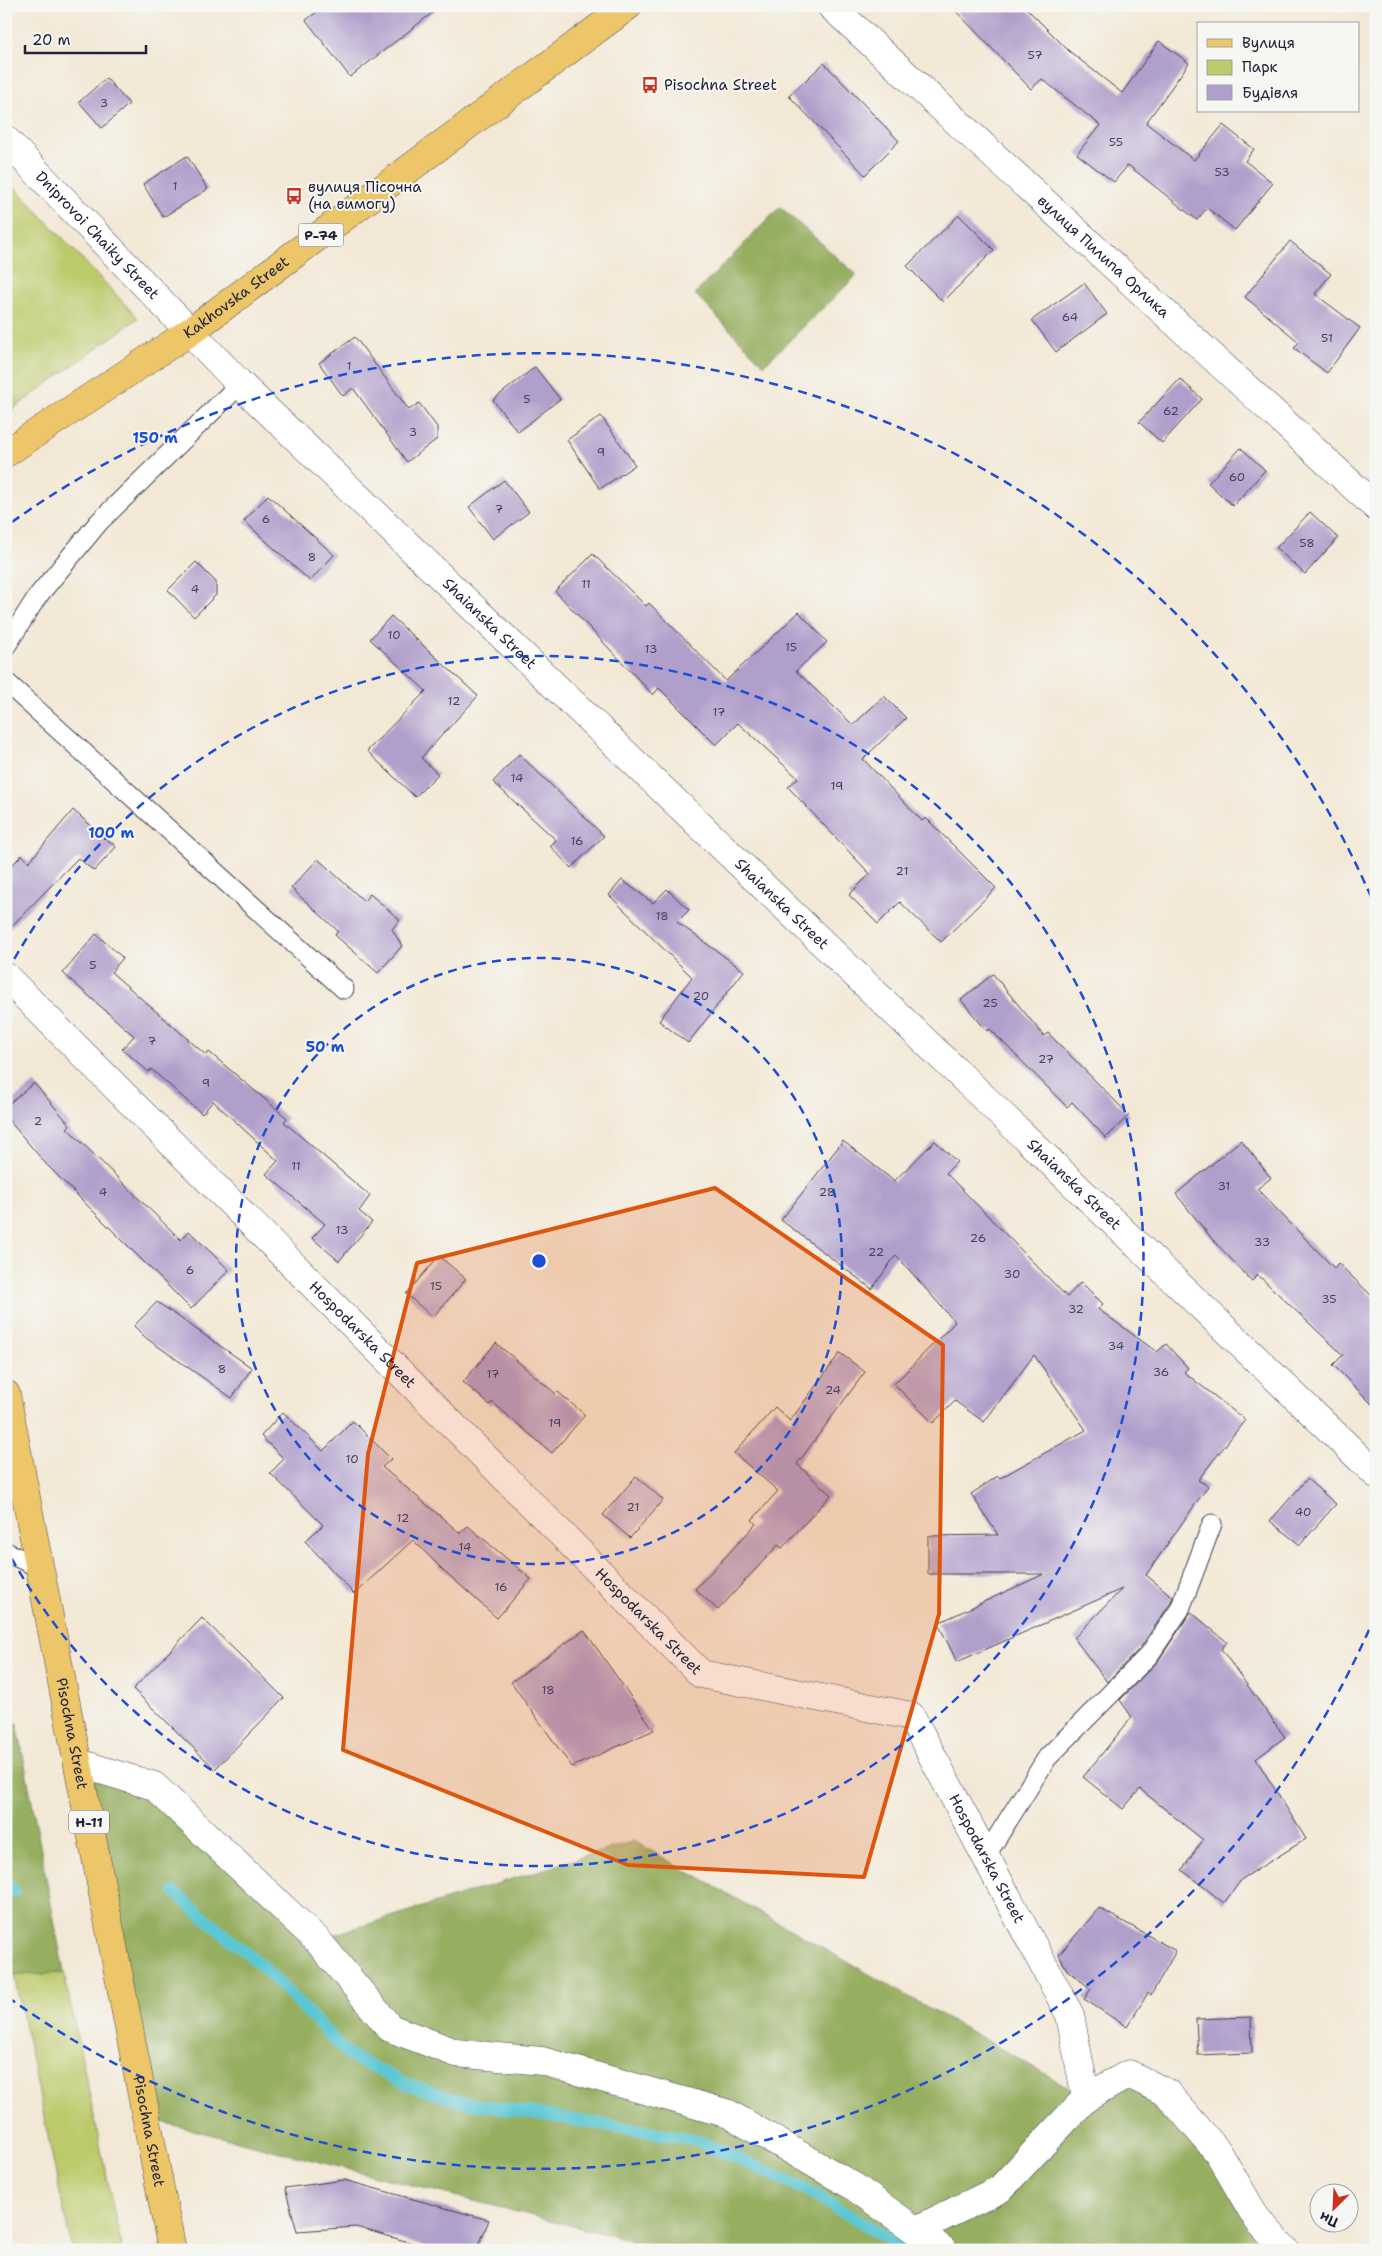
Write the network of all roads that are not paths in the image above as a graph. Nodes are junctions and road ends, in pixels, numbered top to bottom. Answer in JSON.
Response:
{"nodes":[{"id":1,"x":628,"y":6,"type":"edge"},
{"id":2,"x":831,"y":6,"type":"edge"},
{"id":3,"x":6,"y":140,"type":"edge"},
{"id":4,"x":191,"y":331,"type":"junction"},
{"id":5,"x":240,"y":384,"type":"junction"},
{"id":6,"x":6,"y":453,"type":"edge"},
{"id":7,"x":1376,"y":507,"type":"edge"},
{"id":8,"x":6,"y":646,"type":"edge"},
{"id":9,"x":6,"y":682,"type":"edge"},
{"id":10,"x":6,"y":977,"type":"edge"},
{"id":11,"x":344,"y":989,"type":"dead end"},
{"id":12,"x":6,"y":1394,"type":"edge"},
{"id":13,"x":1376,"y":1474,"type":"edge"},
{"id":14,"x":1212,"y":1524,"type":"dead end"},
{"id":15,"x":6,"y":1552,"type":"edge"},
{"id":16,"x":40,"y":1568,"type":"junction"},
{"id":17,"x":78,"y":1763,"type":"junction"},
{"id":18,"x":985,"y":1856,"type":"junction"},
{"id":19,"x":1086,"y":2098,"type":"junction"},
{"id":20,"x":916,"y":2230,"type":"junction"},
{"id":21,"x":172,"y":2250,"type":"edge"},
{"id":22,"x":944,"y":2250,"type":"edge"},
{"id":23,"x":1285,"y":2250,"type":"edge"}],
"edges":[{"from":1,"to":4,"type":"main road","name":"Kakhovska Street","number":"Р-74"},
{"from":2,"to":7,"type":"street","name":"вулиця Пилипа Орлика"},
{"from":3,"to":4,"type":"street","name":"Dniprovoi Chaiky Street"},
{"from":4,"to":5,"type":"street","name":"Shaianska Street"},
{"from":4,"to":6,"type":"main road","name":"Kakhovska Street","number":"Р-74"},
{"from":5,"to":8,"type":"lane"},
{"from":5,"to":13,"type":"street","name":"Shaianska Street"},
{"from":9,"to":11,"type":"lane"},
{"from":10,"to":18,"type":"street","name":"Hospodarska Street"},
{"from":12,"to":16,"type":"main road","name":"Pisochna Street","number":"Н-11"},
{"from":14,"to":18,"type":"lane"},
{"from":15,"to":16,"type":"lane"},
{"from":16,"to":17,"type":"main road","name":"Pisochna Street","number":"Н-11"},
{"from":17,"to":20,"type":"street"},
{"from":17,"to":21,"type":"main road","name":"Pisochna Street","number":"Н-11"},
{"from":18,"to":19,"type":"street","name":"Hospodarska Street"},
{"from":19,"to":20,"type":"street"},
{"from":19,"to":23,"type":"street"},
{"from":20,"to":22,"type":"street"}]}
